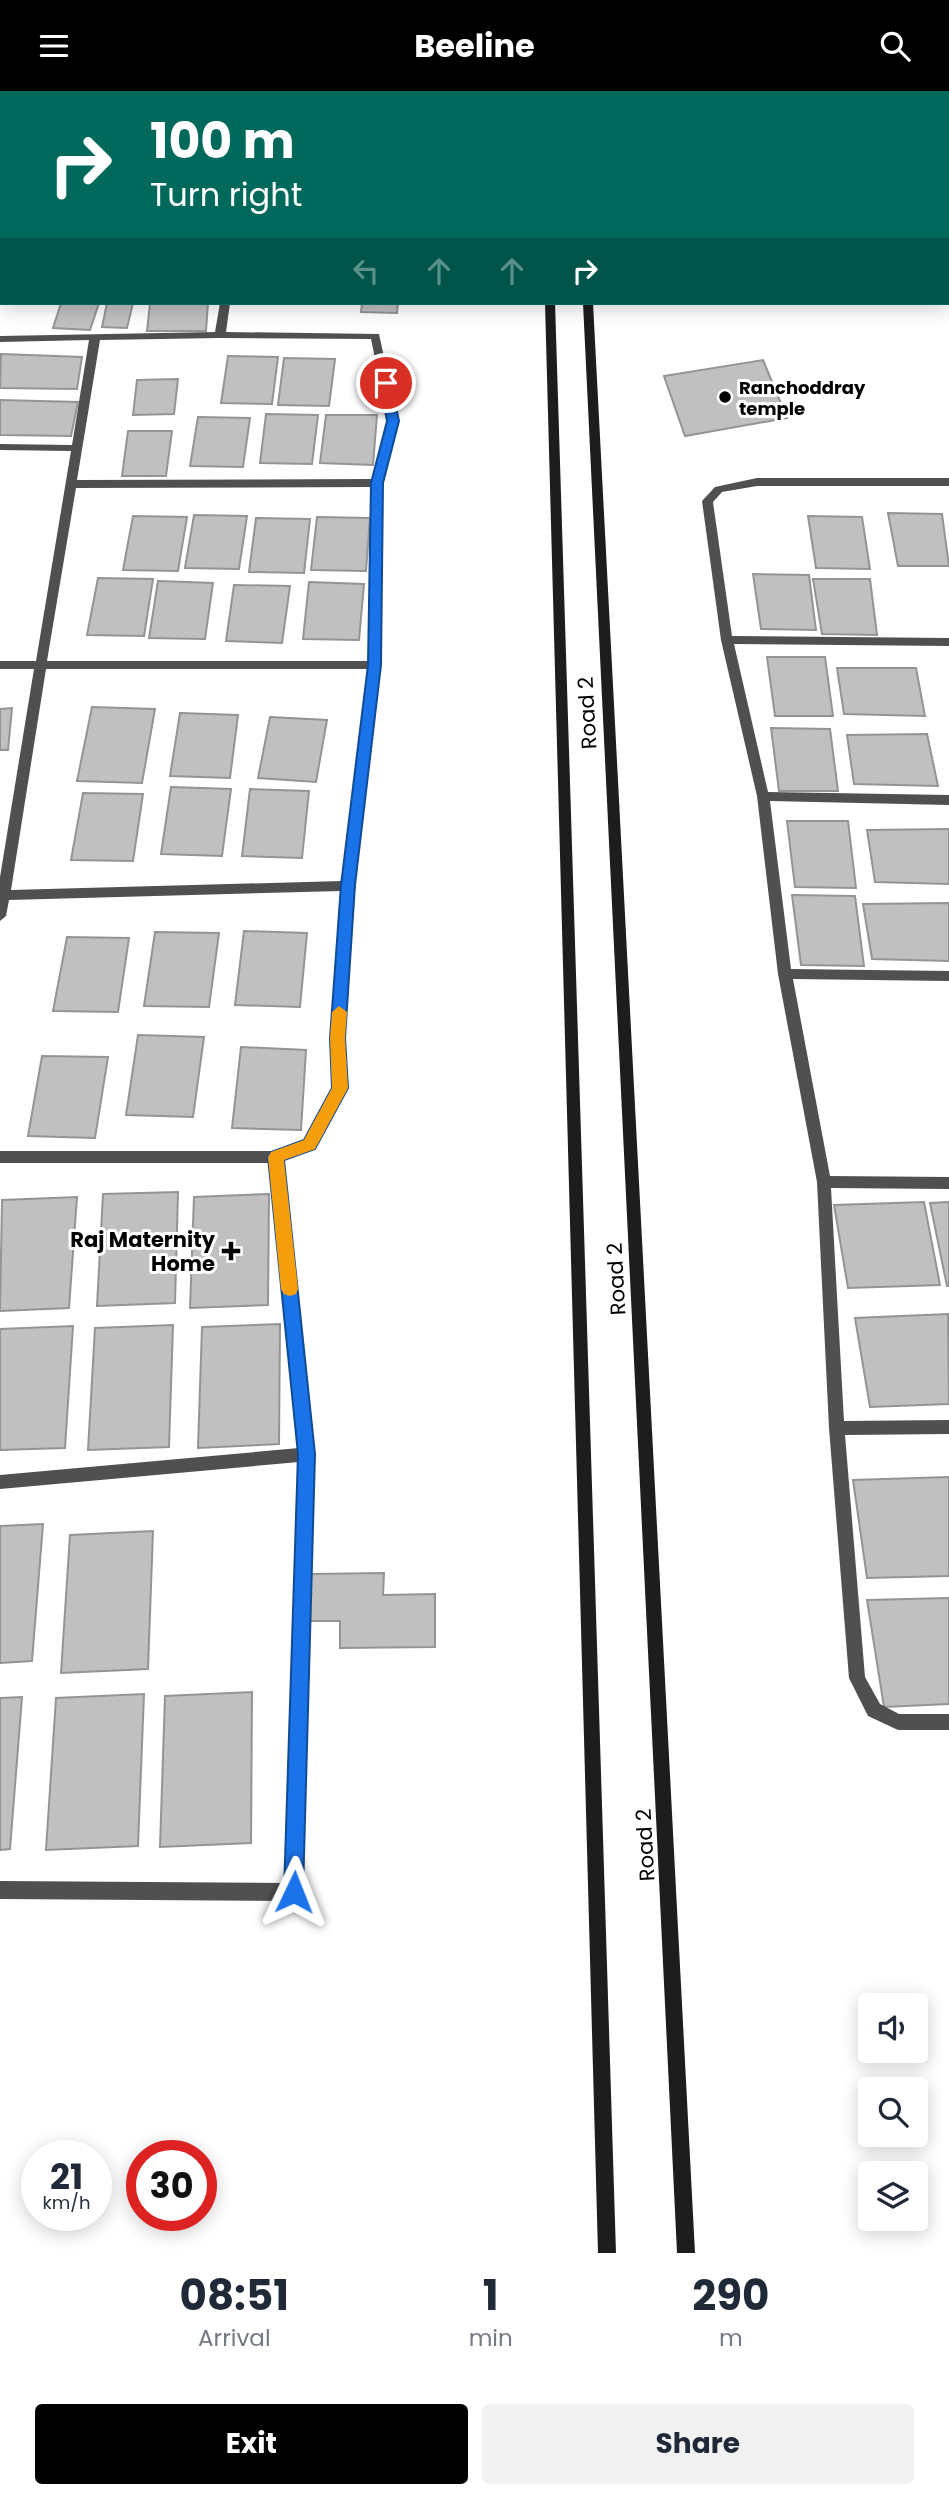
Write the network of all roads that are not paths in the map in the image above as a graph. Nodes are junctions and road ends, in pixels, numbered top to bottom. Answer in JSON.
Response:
{"nodes":[{"id":1,"x":225,"y":305,"type":"edge"},
{"id":2,"x":550,"y":305,"type":"edge"},
{"id":3,"x":588,"y":305,"type":"edge"},
{"id":4,"x":220,"y":335,"type":"junction"},
{"id":5,"x":94,"y":337,"type":"junction"},
{"id":6,"x":0,"y":339,"type":"edge"},
{"id":7,"x":0,"y":447,"type":"edge"},
{"id":8,"x":76,"y":448,"type":"junction"},
{"id":9,"x":949,"y":482,"type":"edge"},
{"id":10,"x":377,"y":483,"type":"junction"},
{"id":11,"x":71,"y":484,"type":"junction"},
{"id":12,"x":726,"y":640,"type":"junction"},
{"id":13,"x":949,"y":642,"type":"edge"},
{"id":14,"x":0,"y":665,"type":"edge"},
{"id":15,"x":41,"y":665,"type":"junction"},
{"id":16,"x":374,"y":665,"type":"junction"},
{"id":17,"x":763,"y":796,"type":"junction"},
{"id":18,"x":949,"y":800,"type":"edge"},
{"id":19,"x":348,"y":885,"type":"junction"},
{"id":20,"x":4,"y":895,"type":"junction"},
{"id":21,"x":0,"y":916,"type":"edge"},
{"id":22,"x":785,"y":974,"type":"junction"},
{"id":23,"x":949,"y":976,"type":"edge"},
{"id":24,"x":0,"y":1157,"type":"edge"},
{"id":25,"x":276,"y":1157,"type":"junction"},
{"id":26,"x":824,"y":1182,"type":"junction"},
{"id":27,"x":949,"y":1183,"type":"edge"},
{"id":28,"x":949,"y":1427,"type":"edge"},
{"id":29,"x":837,"y":1429,"type":"junction"},
{"id":30,"x":307,"y":1454,"type":"junction"},
{"id":31,"x":0,"y":1482,"type":"edge"},
{"id":32,"x":949,"y":1722,"type":"edge"},
{"id":33,"x":0,"y":1890,"type":"edge"},
{"id":34,"x":607,"y":2253,"type":"edge"},
{"id":35,"x":686,"y":2253,"type":"edge"}],
"edges":[{"from":1,"to":4,"type":"street"},
{"from":2,"to":34,"type":"street","name":"Road 2"},
{"from":3,"to":35,"type":"street","name":"Road 2"},
{"from":4,"to":5,"type":"street"},
{"from":4,"to":10,"type":"street"},
{"from":5,"to":6,"type":"street"},
{"from":5,"to":8,"type":"street"},
{"from":7,"to":8,"type":"street"},
{"from":8,"to":11,"type":"street"},
{"from":9,"to":12,"type":"street"},
{"from":10,"to":11,"type":"street"},
{"from":10,"to":16,"type":"street"},
{"from":11,"to":15,"type":"street"},
{"from":12,"to":13,"type":"street"},
{"from":12,"to":17,"type":"street"},
{"from":14,"to":15,"type":"street"},
{"from":15,"to":16,"type":"street"},
{"from":15,"to":20,"type":"street"},
{"from":16,"to":19,"type":"street"},
{"from":17,"to":18,"type":"street"},
{"from":17,"to":22,"type":"street"},
{"from":19,"to":20,"type":"street"},
{"from":19,"to":25,"type":"street"},
{"from":20,"to":21,"type":"street"},
{"from":22,"to":23,"type":"street"},
{"from":22,"to":26,"type":"street"},
{"from":24,"to":25,"type":"street"},
{"from":25,"to":30,"type":"street"},
{"from":26,"to":27,"type":"street"},
{"from":26,"to":29,"type":"street"},
{"from":28,"to":29,"type":"street"},
{"from":29,"to":32,"type":"street"},
{"from":30,"to":31,"type":"street"},
{"from":30,"to":33,"type":"street"}]}
